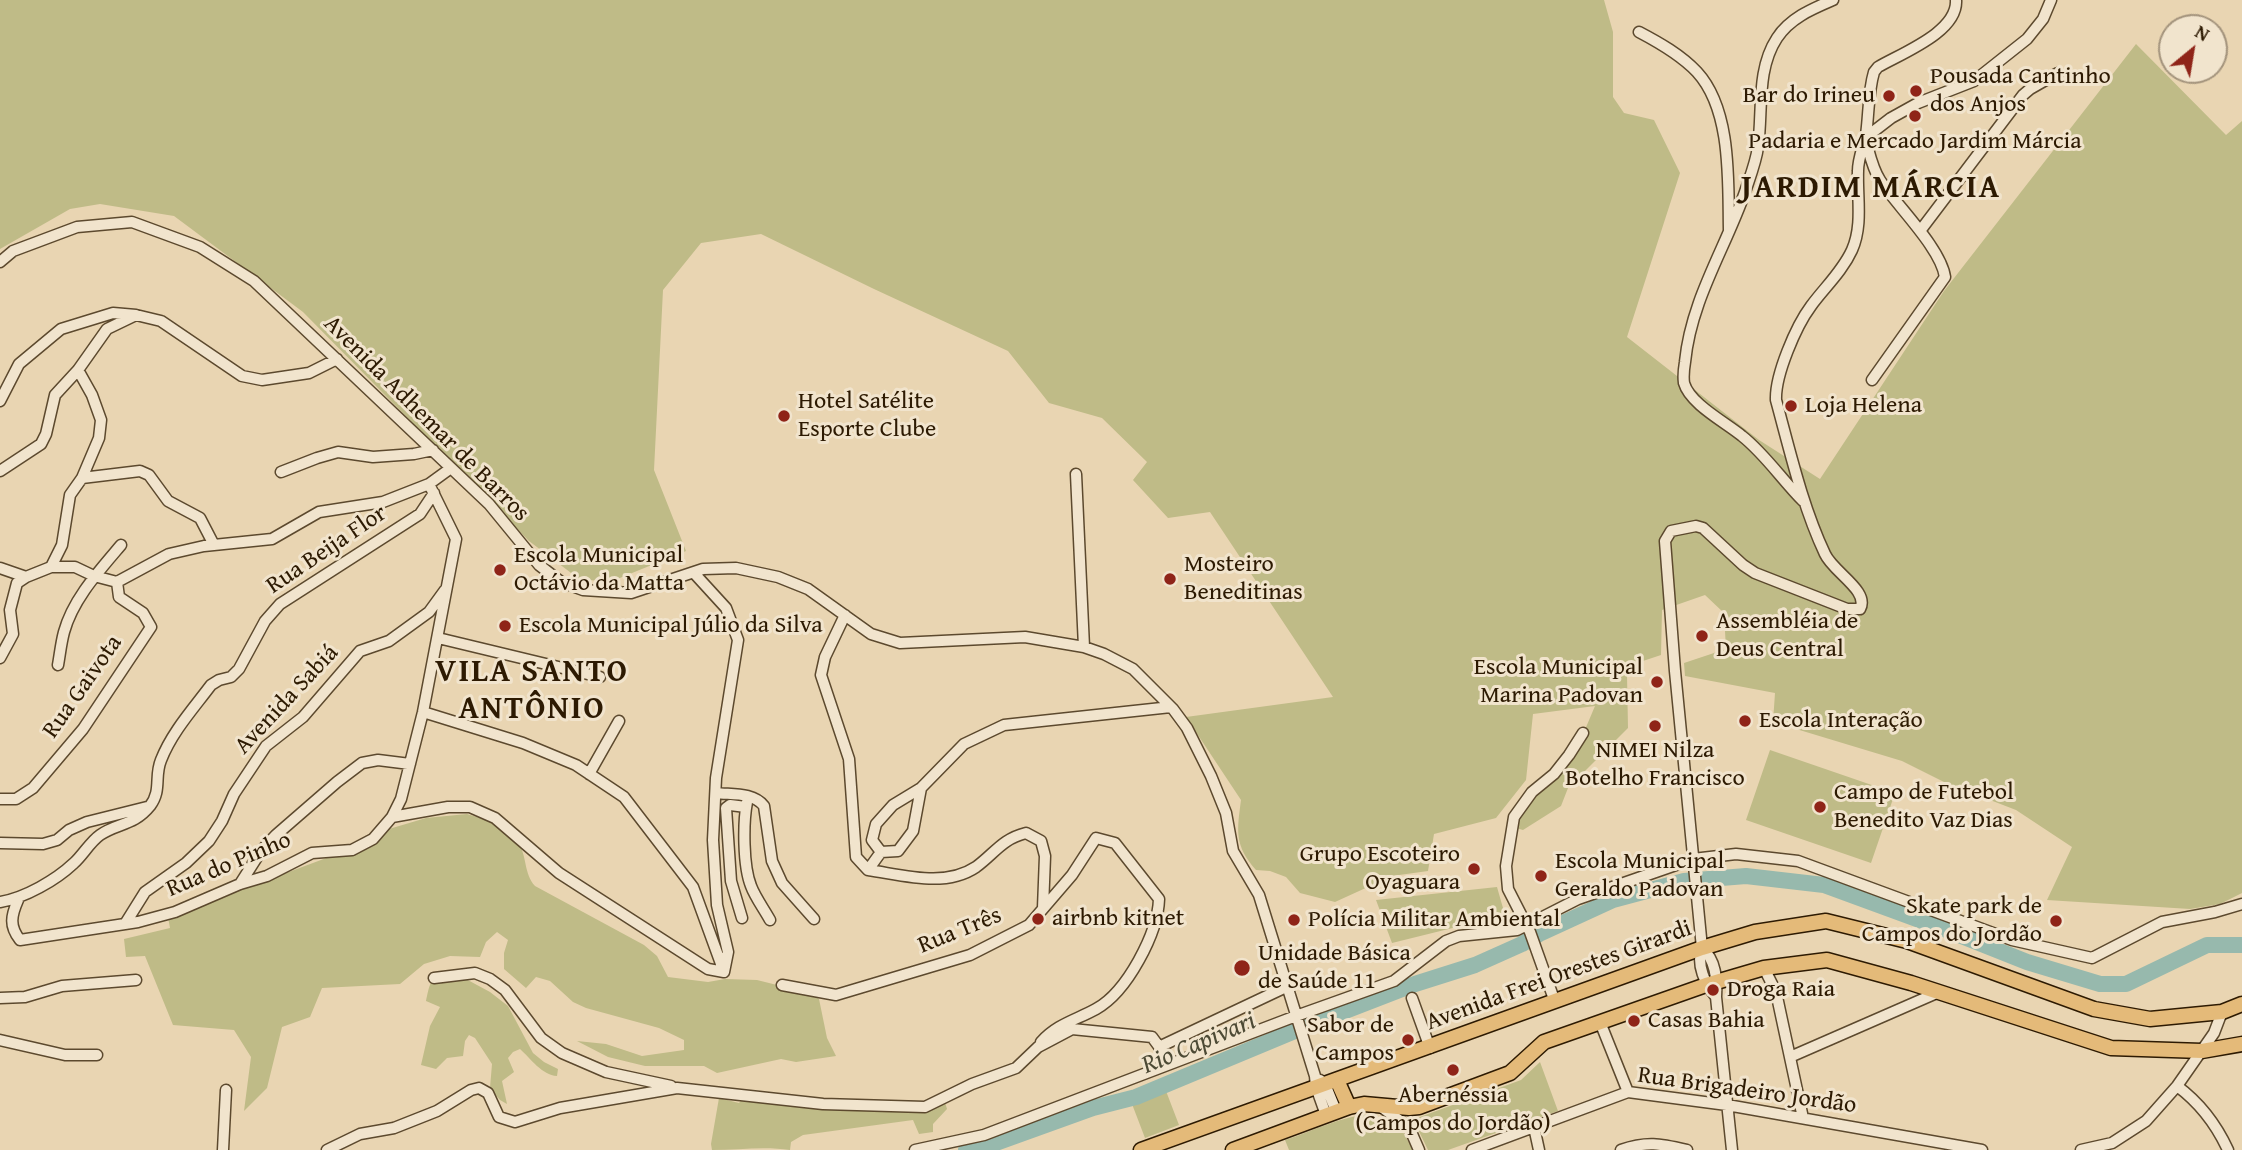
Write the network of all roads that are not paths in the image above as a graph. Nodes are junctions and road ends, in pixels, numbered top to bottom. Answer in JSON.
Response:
{"nodes":[{"id":1,"x":1833,"y":0,"type":"edge"},
{"id":2,"x":1956,"y":0,"type":"edge"},
{"id":3,"x":2051,"y":0,"type":"edge"},
{"id":4,"x":1639,"y":32,"type":"dead end"},
{"id":5,"x":2058,"y":73,"type":"dead end"},
{"id":6,"x":1865,"y":138,"type":"junction"},
{"id":7,"x":1920,"y":230,"type":"junction"},
{"id":8,"x":1729,"y":234,"type":"junction"},
{"id":9,"x":0,"y":262,"type":"edge"},
{"id":10,"x":136,"y":315,"type":"junction"},
{"id":11,"x":337,"y":359,"type":"junction"},
{"id":12,"x":78,"y":370,"type":"junction"},
{"id":13,"x":1872,"y":380,"type":"dead end"},
{"id":14,"x":0,"y":401,"type":"edge"},
{"id":15,"x":433,"y":450,"type":"junction"},
{"id":16,"x":451,"y":468,"type":"junction"},
{"id":17,"x":0,"y":471,"type":"edge"},
{"id":18,"x":281,"y":472,"type":"dead end"},
{"id":19,"x":1076,"y":474,"type":"dead end"},
{"id":20,"x":82,"y":478,"type":"junction"},
{"id":21,"x":431,"y":488,"type":"junction"},
{"id":22,"x":1805,"y":503,"type":"junction"},
{"id":23,"x":121,"y":545,"type":"dead end"},
{"id":24,"x":214,"y":545,"type":"junction"},
{"id":25,"x":51,"y":567,"type":"junction"},
{"id":26,"x":0,"y":568,"type":"edge"},
{"id":27,"x":694,"y":573,"type":"junction"},
{"id":28,"x":94,"y":576,"type":"junction"},
{"id":29,"x":26,"y":577,"type":"junction"},
{"id":30,"x":117,"y":582,"type":"junction"},
{"id":31,"x":447,"y":588,"type":"junction"},
{"id":32,"x":119,"y":597,"type":"junction"},
{"id":33,"x":845,"y":615,"type":"junction"},
{"id":34,"x":438,"y":638,"type":"junction"},
{"id":35,"x":1084,"y":647,"type":"junction"},
{"id":36,"x":0,"y":658,"type":"edge"},
{"id":37,"x":58,"y":665,"type":"dead end"},
{"id":38,"x":600,"y":677,"type":"dead end"},
{"id":39,"x":1171,"y":707,"type":"junction"},
{"id":40,"x":423,"y":712,"type":"junction"},
{"id":41,"x":619,"y":721,"type":"dead end"},
{"id":42,"x":1583,"y":733,"type":"dead end"},
{"id":43,"x":410,"y":764,"type":"junction"},
{"id":44,"x":589,"y":774,"type":"junction"},
{"id":45,"x":921,"y":788,"type":"junction"},
{"id":46,"x":716,"y":793,"type":"junction"},
{"id":47,"x":0,"y":799,"type":"edge"},
{"id":48,"x":747,"y":802,"type":"junction"},
{"id":49,"x":149,"y":806,"type":"junction"},
{"id":50,"x":392,"y":817,"type":"junction"},
{"id":51,"x":0,"y":843,"type":"edge"},
{"id":52,"x":881,"y":852,"type":"junction"},
{"id":53,"x":1693,"y":859,"type":"junction"},
{"id":54,"x":868,"y":870,"type":"junction"},
{"id":55,"x":240,"y":884,"type":"junction"},
{"id":56,"x":18,"y":900,"type":"junction"},
{"id":57,"x":0,"y":902,"type":"edge"},
{"id":58,"x":2242,"y":904,"type":"edge"},
{"id":59,"x":1043,"y":908,"type":"junction"},
{"id":60,"x":742,"y":918,"type":"dead end"},
{"id":61,"x":814,"y":919,"type":"dead end"},
{"id":62,"x":770,"y":920,"type":"dead end"},
{"id":63,"x":125,"y":924,"type":"junction"},
{"id":64,"x":1528,"y":929,"type":"junction"},
{"id":65,"x":1702,"y":948,"type":"junction"},
{"id":66,"x":1764,"y":968,"type":"junction"},
{"id":67,"x":724,"y":972,"type":"junction"},
{"id":68,"x":434,"y":978,"type":"dead end"},
{"id":69,"x":136,"y":980,"type":"dead end"},
{"id":70,"x":1711,"y":983,"type":"junction"},
{"id":71,"x":782,"y":985,"type":"dead end"},
{"id":72,"x":1286,"y":987,"type":"junction"},
{"id":73,"x":1938,"y":992,"type":"junction"},
{"id":74,"x":0,"y":998,"type":"edge"},
{"id":75,"x":1412,"y":998,"type":"dead end"},
{"id":76,"x":1555,"y":1002,"type":"junction"},
{"id":77,"x":2242,"y":1004,"type":"edge"},
{"id":78,"x":2222,"y":1012,"type":"junction"},
{"id":79,"x":1296,"y":1019,"type":"junction"},
{"id":80,"x":1600,"y":1022,"type":"junction"},
{"id":81,"x":0,"y":1040,"type":"edge"},
{"id":82,"x":2242,"y":1044,"type":"edge"},
{"id":83,"x":1159,"y":1046,"type":"junction"},
{"id":84,"x":1038,"y":1047,"type":"junction"},
{"id":85,"x":1430,"y":1048,"type":"junction"},
{"id":86,"x":2202,"y":1051,"type":"junction"},
{"id":87,"x":97,"y":1055,"type":"dead end"},
{"id":88,"x":1790,"y":1058,"type":"junction"},
{"id":89,"x":1171,"y":1063,"type":"junction"},
{"id":90,"x":1323,"y":1082,"type":"junction"},
{"id":91,"x":2177,"y":1086,"type":"junction"},
{"id":92,"x":677,"y":1088,"type":"junction"},
{"id":93,"x":226,"y":1090,"type":"dead end"},
{"id":94,"x":1628,"y":1093,"type":"junction"},
{"id":95,"x":1379,"y":1105,"type":"junction"},
{"id":96,"x":1727,"y":1105,"type":"junction"},
{"id":97,"x":1337,"y":1111,"type":"junction"},
{"id":98,"x":1803,"y":1118,"type":"junction"},
{"id":99,"x":1534,"y":1127,"type":"junction"},
{"id":100,"x":1915,"y":1144,"type":"edge"},
{"id":101,"x":921,"y":1149,"type":"edge"},
{"id":102,"x":223,"y":1150,"type":"edge"},
{"id":103,"x":327,"y":1150,"type":"edge"},
{"id":104,"x":1141,"y":1150,"type":"edge"},
{"id":105,"x":1233,"y":1150,"type":"edge"},
{"id":106,"x":1419,"y":1150,"type":"edge"},
{"id":107,"x":1472,"y":1150,"type":"edge"},
{"id":108,"x":1539,"y":1150,"type":"edge"},
{"id":109,"x":1621,"y":1150,"type":"edge"},
{"id":110,"x":1687,"y":1150,"type":"edge"},
{"id":111,"x":1732,"y":1150,"type":"edge"},
{"id":112,"x":1982,"y":1150,"type":"edge"},
{"id":113,"x":2081,"y":1150,"type":"edge"},
{"id":114,"x":2228,"y":1150,"type":"edge"}],
"edges":[{"from":1,"to":8,"type":"street"},
{"from":2,"to":6,"type":"street"},
{"from":3,"to":6,"type":"street"},
{"from":4,"to":8,"type":"street"},
{"from":5,"to":7,"type":"street"},
{"from":6,"to":7,"type":"street"},
{"from":6,"to":22,"type":"street"},
{"from":7,"to":13,"type":"street"},
{"from":8,"to":22,"type":"street"},
{"from":9,"to":11,"type":"street","name":"Avenida Adhemar de Barros"},
{"from":10,"to":11,"type":"street"},
{"from":10,"to":12,"type":"street"},
{"from":10,"to":14,"type":"street"},
{"from":11,"to":15,"type":"street","name":"Avenida Adhemar de Barros"},
{"from":12,"to":17,"type":"street"},
{"from":12,"to":20,"type":"street"},
{"from":15,"to":16,"type":"street","name":"Avenida Adhemar de Barros"},
{"from":15,"to":18,"type":"street"},
{"from":16,"to":21,"type":"street"},
{"from":16,"to":27,"type":"street","name":"Avenida Adhemar de Barros"},
{"from":19,"to":35,"type":"street"},
{"from":20,"to":24,"type":"street"},
{"from":20,"to":25,"type":"street"},
{"from":21,"to":24,"type":"street"},
{"from":21,"to":31,"type":"street","name":"Rua do Pinho"},
{"from":21,"to":49,"type":"street","name":"Rua Beija Flor"},
{"from":22,"to":53,"type":"street"},
{"from":23,"to":28,"type":"street"},
{"from":24,"to":30,"type":"street"},
{"from":25,"to":28,"type":"street"},
{"from":25,"to":29,"type":"street"},
{"from":26,"to":29,"type":"street"},
{"from":27,"to":33,"type":"street","name":"Avenida Adhemar de Barros"},
{"from":27,"to":46,"type":"street"},
{"from":28,"to":30,"type":"street"},
{"from":28,"to":32,"type":"street"},
{"from":28,"to":37,"type":"street"},
{"from":29,"to":36,"type":"street"},
{"from":30,"to":32,"type":"street","name":"Rua Gaivota"},
{"from":31,"to":34,"type":"street","name":"Rua do Pinho"},
{"from":31,"to":63,"type":"street","name":"Avenida Sabiá"},
{"from":32,"to":47,"type":"street","name":"Rua Gaivota"},
{"from":33,"to":35,"type":"street","name":"Avenida Adhemar de Barros"},
{"from":33,"to":54,"type":"street"},
{"from":34,"to":38,"type":"street"},
{"from":34,"to":40,"type":"street","name":"Rua do Pinho"},
{"from":35,"to":39,"type":"street","name":"Avenida Adhemar de Barros"},
{"from":39,"to":45,"type":"street"},
{"from":39,"to":72,"type":"street","name":"Avenida Adhemar de Barros"},
{"from":40,"to":43,"type":"street","name":"Rua do Pinho"},
{"from":40,"to":44,"type":"street"},
{"from":41,"to":44,"type":"street"},
{"from":42,"to":64,"type":"street"},
{"from":43,"to":50,"type":"street","name":"Rua do Pinho"},
{"from":43,"to":55,"type":"street"},
{"from":44,"to":67,"type":"street"},
{"from":45,"to":52,"type":"street"},
{"from":45,"to":52,"type":"street"},
{"from":46,"to":48,"type":"street"},
{"from":46,"to":67,"type":"street"},
{"from":48,"to":60,"type":"street"},
{"from":48,"to":61,"type":"street"},
{"from":48,"to":62,"type":"street"},
{"from":49,"to":51,"type":"street"},
{"from":49,"to":56,"type":"street"},
{"from":50,"to":55,"type":"street","name":"Rua do Pinho"},
{"from":50,"to":67,"type":"street"},
{"from":52,"to":54,"type":"street"},
{"from":53,"to":58,"type":"street"},
{"from":53,"to":64,"type":"street"},
{"from":53,"to":65,"type":"street"},
{"from":54,"to":59,"type":"street"},
{"from":55,"to":63,"type":"street","name":"Rua do Pinho"},
{"from":56,"to":57,"type":"street"},
{"from":56,"to":63,"type":"street","name":"Rua do Pinho"},
{"from":59,"to":71,"type":"street","name":"Rua Três"},
{"from":59,"to":84,"type":"street","name":"Rua Três"},
{"from":64,"to":76,"type":"street"},
{"from":64,"to":79,"type":"street"},
{"from":65,"to":70,"type":"street"},
{"from":65,"to":76,"type":"main road","name":"Avenida Frei Orestes Girardi"},
{"from":65,"to":78,"type":"main road","name":"Avenida Frei Orestes Girardi"},
{"from":66,"to":70,"type":"main road"},
{"from":66,"to":73,"type":"main road"},
{"from":66,"to":88,"type":"street"},
{"from":68,"to":92,"type":"street"},
{"from":69,"to":74,"type":"street"},
{"from":70,"to":80,"type":"main road"},
{"from":70,"to":96,"type":"street"},
{"from":72,"to":79,"type":"street","name":"Avenida Adhemar de Barros"},
{"from":72,"to":83,"type":"street"},
{"from":73,"to":86,"type":"main road"},
{"from":73,"to":88,"type":"street"},
{"from":75,"to":85,"type":"street"},
{"from":76,"to":85,"type":"main road","name":"Avenida Frei Orestes Girardi"},
{"from":77,"to":78,"type":"main road","name":"Avenida Frei Orestes Girardi"},
{"from":78,"to":86,"type":"street"},
{"from":79,"to":89,"type":"street"},
{"from":79,"to":90,"type":"street","name":"Avenida Adhemar de Barros"},
{"from":80,"to":94,"type":"street"},
{"from":80,"to":95,"type":"main road"},
{"from":81,"to":87,"type":"street"},
{"from":82,"to":86,"type":"main road"},
{"from":83,"to":84,"type":"street"},
{"from":83,"to":89,"type":"street"},
{"from":84,"to":92,"type":"street"},
{"from":85,"to":90,"type":"main road","name":"Avenida Frei Orestes Girardi"},
{"from":86,"to":91,"type":"street"},
{"from":88,"to":98,"type":"street"},
{"from":89,"to":101,"type":"street"},
{"from":90,"to":97,"type":"main road"},
{"from":90,"to":97,"type":"street","name":"Avenida Adhemar de Barros"},
{"from":90,"to":104,"type":"main road","name":"Avenida Frei Orestes Girardi"},
{"from":91,"to":113,"type":"street"},
{"from":91,"to":114,"type":"street"},
{"from":92,"to":103,"type":"street"},
{"from":93,"to":102,"type":"street"},
{"from":94,"to":96,"type":"street","name":"Rua Brigadeiro Jordão"},
{"from":94,"to":99,"type":"street","name":"Rua Brigadeiro Jordão"},
{"from":95,"to":97,"type":"main road"},
{"from":95,"to":106,"type":"street"},
{"from":96,"to":98,"type":"street","name":"Rua Brigadeiro Jordão"},
{"from":96,"to":111,"type":"street"},
{"from":97,"to":105,"type":"main road"},
{"from":98,"to":100,"type":"street","name":"Rua Brigadeiro Jordão"},
{"from":99,"to":107,"type":"street","name":"Rua Brigadeiro Jordão"},
{"from":99,"to":108,"type":"street"},
{"from":100,"to":112,"type":"street","name":"Rua Brigadeiro Jordão"},
{"from":109,"to":110,"type":"street"}]}
